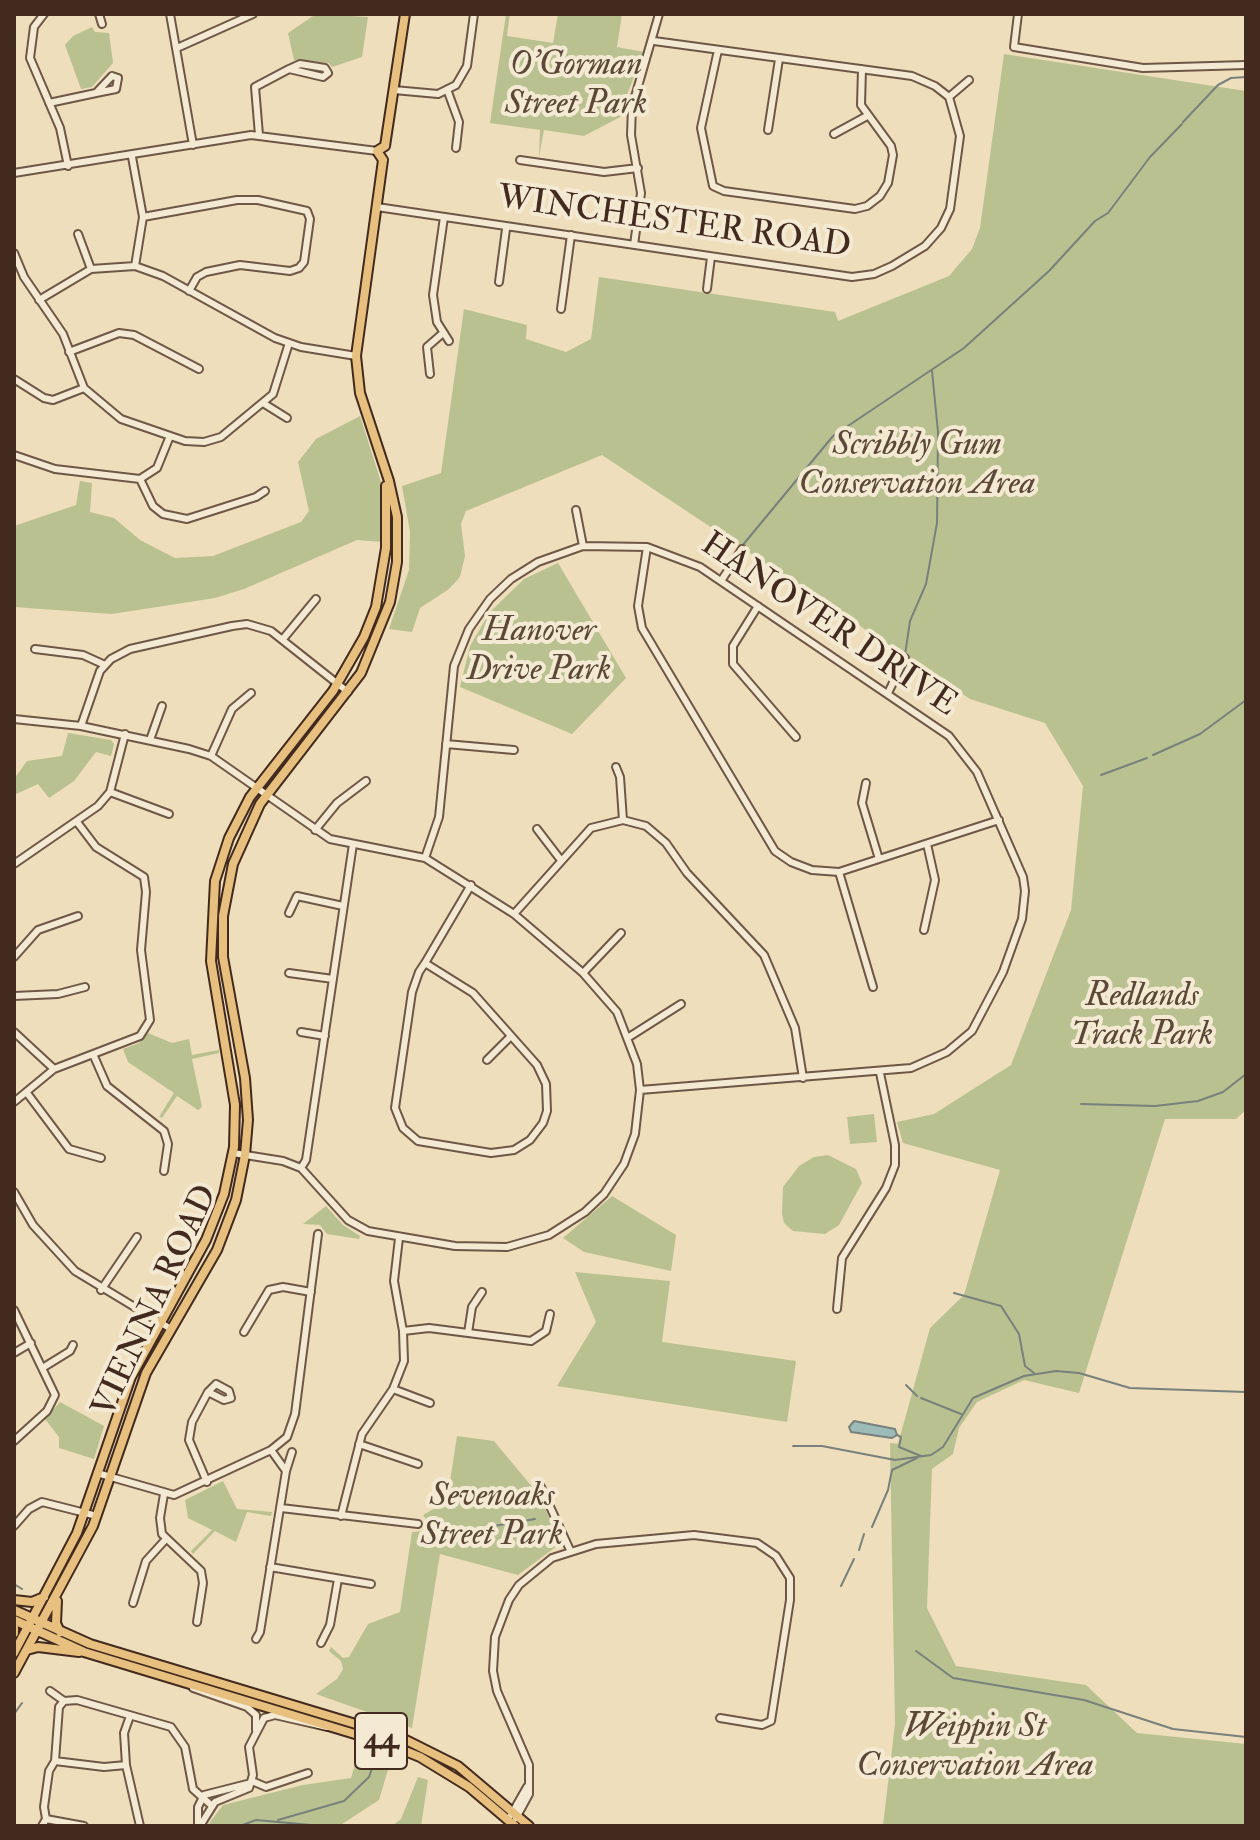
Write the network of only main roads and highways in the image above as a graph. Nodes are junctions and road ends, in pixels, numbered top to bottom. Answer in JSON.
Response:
{"nodes":[{"id":1,"x":405,"y":14,"type":"edge"},
{"id":2,"x":381,"y":462,"type":"junction"},
{"id":3,"x":46,"y":1595,"type":"junction"},
{"id":4,"x":58,"y":1596,"type":"junction"},
{"id":5,"x":14,"y":1600,"type":"edge"},
{"id":6,"x":14,"y":1610,"type":"edge"},
{"id":7,"x":14,"y":1620,"type":"edge"},
{"id":8,"x":35,"y":1625,"type":"junction"},
{"id":9,"x":60,"y":1632,"type":"junction"},
{"id":10,"x":27,"y":1650,"type":"junction"},
{"id":11,"x":84,"y":1652,"type":"junction"},
{"id":12,"x":14,"y":1653,"type":"edge"},
{"id":13,"x":14,"y":1673,"type":"edge"},
{"id":14,"x":514,"y":1819,"type":"edge"},
{"id":15,"x":529,"y":1826,"type":"edge"}],
"edges":[{"from":1,"to":2,"type":"main road","name":"VIENNA ROAD"},
{"from":2,"to":3,"type":"main road","name":"VIENNA ROAD"},
{"from":2,"to":4,"type":"main road","name":"VIENNA ROAD"},
{"from":3,"to":5,"type":"main road"},
{"from":3,"to":8,"type":"main road","name":"VIENNA ROAD"},
{"from":4,"to":8,"type":"main road","name":"VIENNA ROAD"},
{"from":4,"to":9,"type":"main road"},
{"from":6,"to":8,"type":"main road","number":"44"},
{"from":7,"to":8,"type":"main road","number":"44"},
{"from":8,"to":9,"type":"main road","number":"44"},
{"from":8,"to":10,"type":"main road"},
{"from":8,"to":11,"type":"main road","number":"44"},
{"from":8,"to":12,"type":"main road"},
{"from":9,"to":14,"type":"main road","number":"44"},
{"from":10,"to":11,"type":"main road"},
{"from":10,"to":13,"type":"main road"},
{"from":11,"to":14,"type":"main road","number":"44"},
{"from":14,"to":15,"type":"main road","number":"44"}]}
